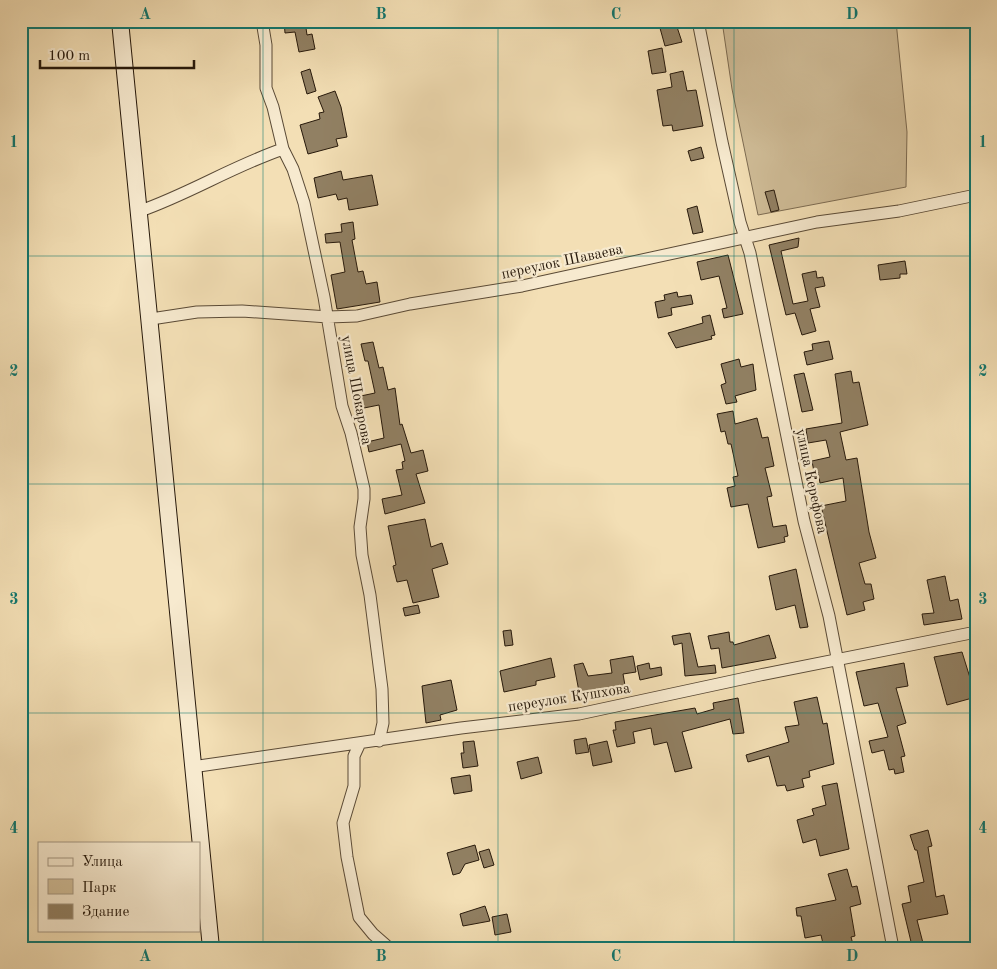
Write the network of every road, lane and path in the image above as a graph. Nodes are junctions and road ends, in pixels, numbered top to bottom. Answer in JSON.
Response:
{"nodes":[{"id":1,"x":120,"y":21,"type":"edge"},
{"id":2,"x":262,"y":21,"type":"edge"},
{"id":3,"x":698,"y":21,"type":"edge"},
{"id":4,"x":282,"y":149,"type":"junction"},
{"id":5,"x":976,"y":195,"type":"edge"},
{"id":6,"x":140,"y":211,"type":"junction"},
{"id":7,"x":745,"y":238,"type":"junction"},
{"id":8,"x":328,"y":317,"type":"junction"},
{"id":9,"x":151,"y":319,"type":"junction"},
{"id":10,"x":976,"y":632,"type":"edge"},
{"id":11,"x":836,"y":659,"type":"junction"},
{"id":12,"x":378,"y":741,"type":"junction"},
{"id":13,"x":360,"y":743,"type":"junction"},
{"id":14,"x":192,"y":767,"type":"junction"},
{"id":15,"x":200,"y":842,"type":"edge"},
{"id":16,"x":200,"y":843,"type":"edge"},
{"id":17,"x":211,"y":948,"type":"edge"},
{"id":18,"x":389,"y":948,"type":"edge"},
{"id":19,"x":893,"y":948,"type":"edge"}],
"edges":[{"from":1,"to":6,"type":"street"},
{"from":2,"to":4,"type":"street","name":"улица Шокарова"},
{"from":3,"to":7,"type":"street","name":"улица Керефова"},
{"from":4,"to":6,"type":"street"},
{"from":4,"to":8,"type":"street","name":"улица Шокарова"},
{"from":5,"to":7,"type":"street","name":"переулок Шаваева"},
{"from":6,"to":9,"type":"street"},
{"from":7,"to":8,"type":"street","name":"переулок Шаваева"},
{"from":7,"to":11,"type":"street","name":"улица Керефова"},
{"from":8,"to":9,"type":"street","name":"переулок Шаваева"},
{"from":8,"to":12,"type":"street","name":"улица Шокарова"},
{"from":9,"to":14,"type":"street"},
{"from":10,"to":11,"type":"street","name":"переулок Кушхова"},
{"from":11,"to":12,"type":"street","name":"переулок Кушхова"},
{"from":11,"to":19,"type":"street","name":"улица Керефова"},
{"from":12,"to":13,"type":"street","name":"переулок Кушхова"},
{"from":13,"to":14,"type":"street","name":"переулок Кушхова"},
{"from":13,"to":18,"type":"street"},
{"from":14,"to":15,"type":"street"},
{"from":16,"to":17,"type":"street"}]}
